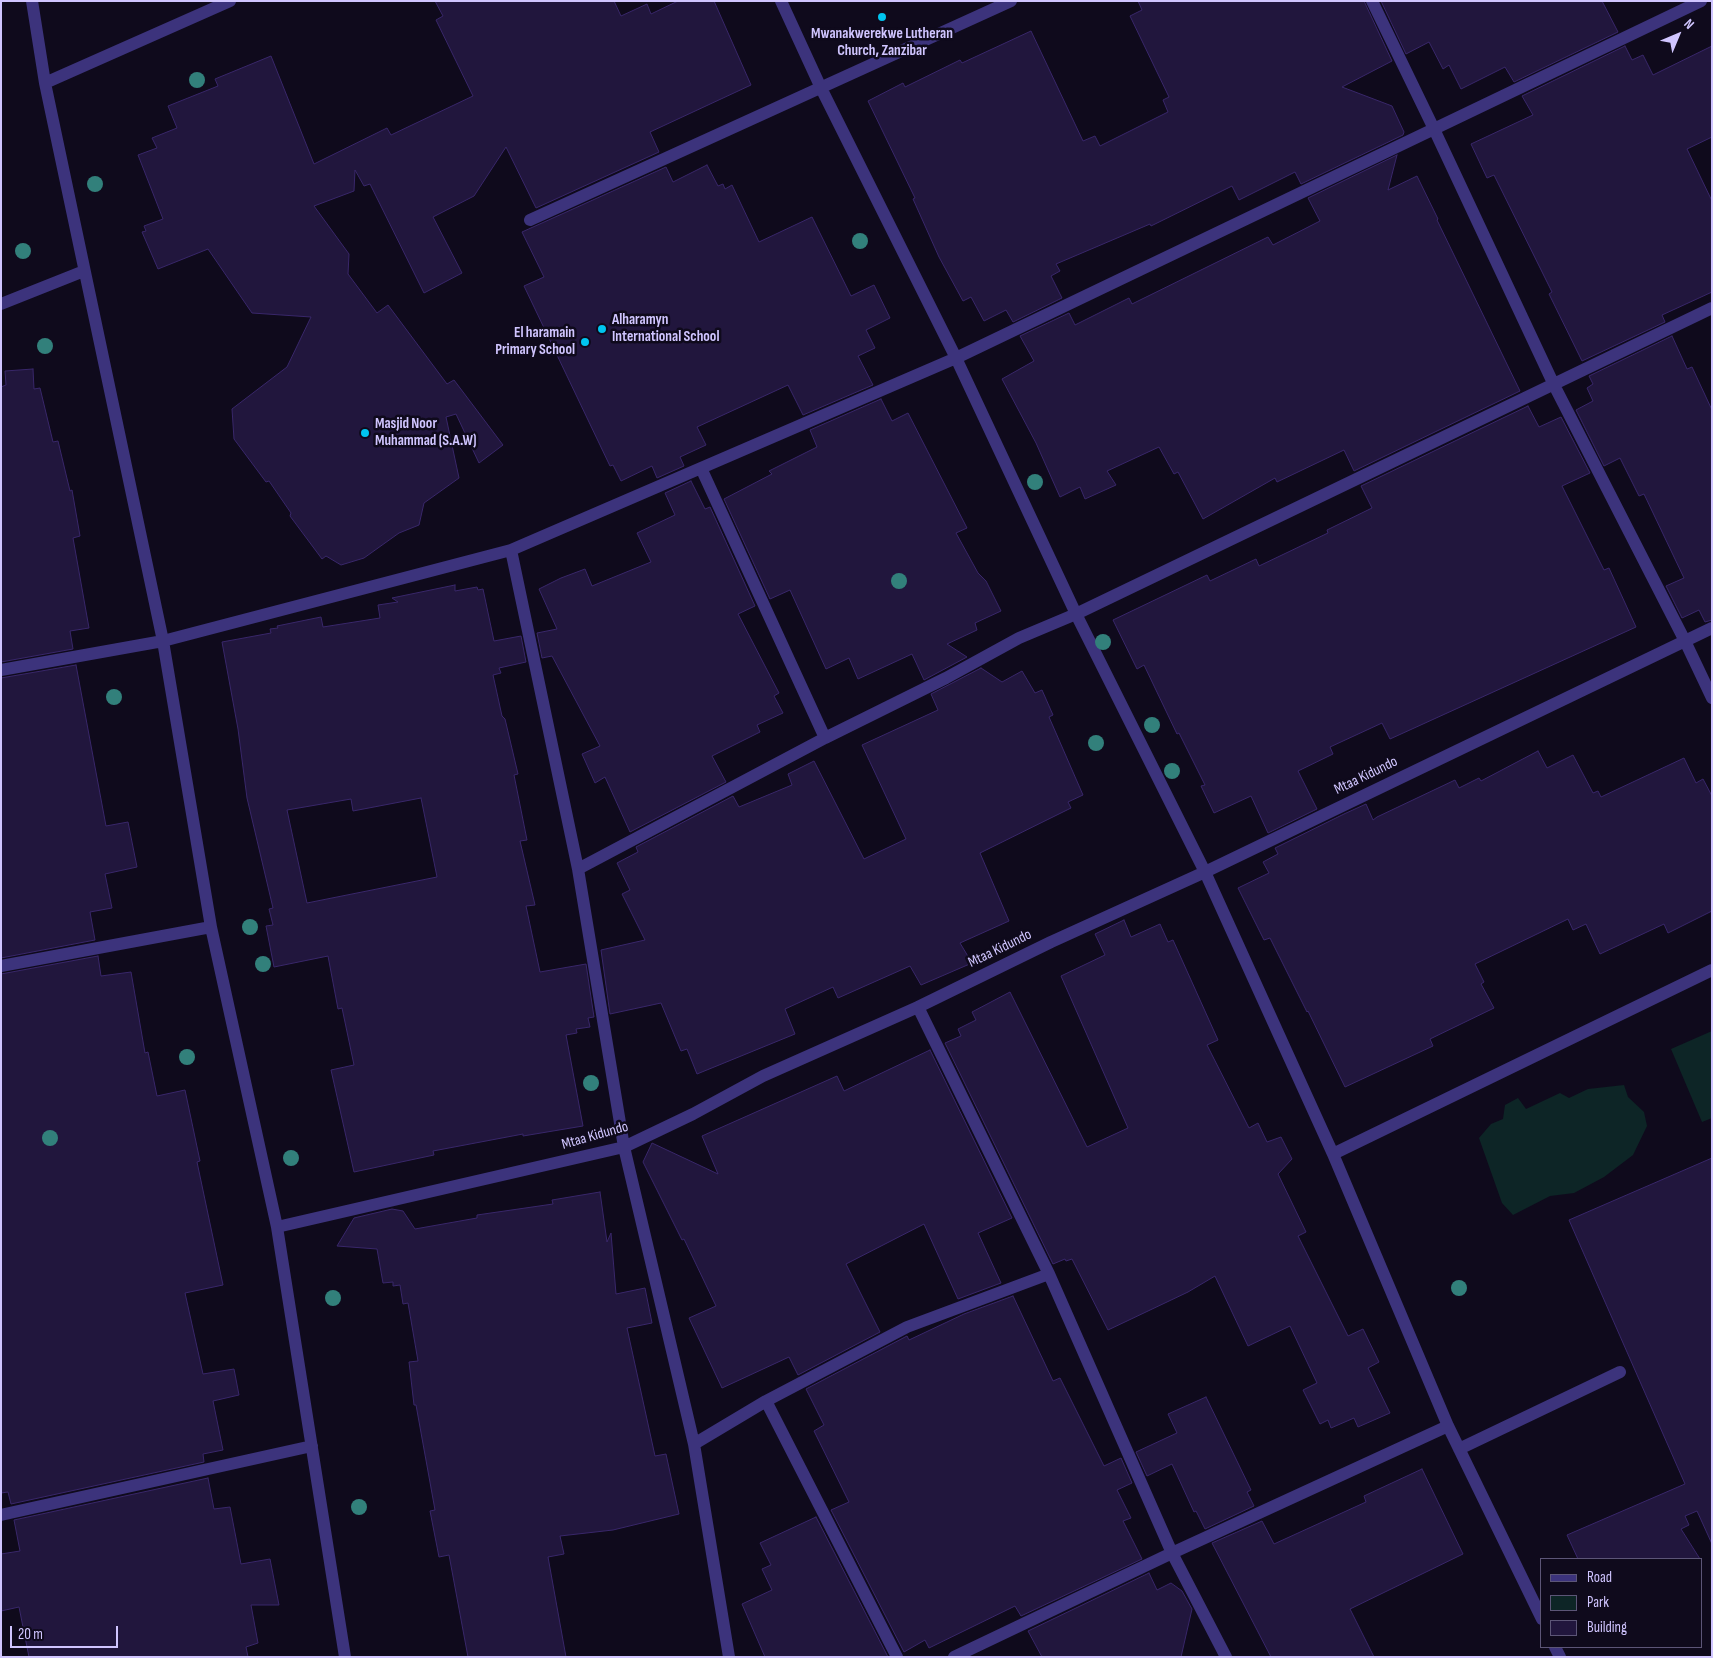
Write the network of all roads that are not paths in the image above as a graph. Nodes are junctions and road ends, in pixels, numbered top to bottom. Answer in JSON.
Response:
{"nodes":[{"id":1,"x":32,"y":1,"type":"edge"},
{"id":2,"x":230,"y":1,"type":"edge"},
{"id":3,"x":781,"y":1,"type":"edge"},
{"id":4,"x":1011,"y":1,"type":"edge"},
{"id":5,"x":1372,"y":1,"type":"edge"},
{"id":6,"x":1701,"y":1,"type":"edge"},
{"id":7,"x":45,"y":83,"type":"junction"},
{"id":8,"x":821,"y":88,"type":"junction"},
{"id":9,"x":1434,"y":129,"type":"junction"},
{"id":10,"x":530,"y":220,"type":"dead end"},
{"id":11,"x":84,"y":271,"type":"junction"},
{"id":12,"x":1,"y":304,"type":"edge"},
{"id":13,"x":1712,"y":308,"type":"edge"},
{"id":14,"x":956,"y":358,"type":"junction"},
{"id":15,"x":1554,"y":385,"type":"junction"},
{"id":16,"x":701,"y":468,"type":"junction"},
{"id":17,"x":511,"y":550,"type":"junction"},
{"id":18,"x":1076,"y":614,"type":"junction"},
{"id":19,"x":1712,"y":628,"type":"edge"},
{"id":20,"x":163,"y":641,"type":"junction"},
{"id":21,"x":1685,"y":641,"type":"junction"},
{"id":22,"x":1,"y":670,"type":"edge"},
{"id":23,"x":1712,"y":698,"type":"edge"},
{"id":24,"x":825,"y":738,"type":"junction"},
{"id":25,"x":578,"y":869,"type":"junction"},
{"id":26,"x":1205,"y":872,"type":"junction"},
{"id":27,"x":211,"y":927,"type":"junction"},
{"id":28,"x":1,"y":966,"type":"edge"},
{"id":29,"x":1712,"y":970,"type":"edge"},
{"id":30,"x":918,"y":1007,"type":"junction"},
{"id":31,"x":624,"y":1148,"type":"junction"},
{"id":32,"x":1333,"y":1154,"type":"junction"},
{"id":33,"x":277,"y":1227,"type":"junction"},
{"id":34,"x":1049,"y":1274,"type":"junction"},
{"id":35,"x":1620,"y":1372,"type":"dead end"},
{"id":36,"x":766,"y":1402,"type":"junction"},
{"id":37,"x":1448,"y":1426,"type":"junction"},
{"id":38,"x":694,"y":1444,"type":"junction"},
{"id":39,"x":312,"y":1446,"type":"junction"},
{"id":40,"x":1459,"y":1449,"type":"junction"},
{"id":41,"x":1,"y":1515,"type":"edge"},
{"id":42,"x":1172,"y":1553,"type":"junction"},
{"id":43,"x":1540,"y":1615,"type":"edge"},
{"id":44,"x":345,"y":1657,"type":"edge"},
{"id":45,"x":729,"y":1657,"type":"edge"},
{"id":46,"x":897,"y":1657,"type":"edge"},
{"id":47,"x":954,"y":1657,"type":"edge"},
{"id":48,"x":1226,"y":1657,"type":"edge"}],
"edges":[{"from":1,"to":7,"type":"street"},
{"from":2,"to":7,"type":"street"},
{"from":3,"to":8,"type":"street"},
{"from":4,"to":8,"type":"street"},
{"from":5,"to":9,"type":"street"},
{"from":6,"to":9,"type":"street"},
{"from":7,"to":11,"type":"street"},
{"from":8,"to":10,"type":"street"},
{"from":8,"to":14,"type":"street"},
{"from":9,"to":14,"type":"street"},
{"from":9,"to":15,"type":"street"},
{"from":11,"to":12,"type":"street"},
{"from":11,"to":20,"type":"street"},
{"from":13,"to":15,"type":"street"},
{"from":14,"to":16,"type":"street"},
{"from":14,"to":18,"type":"street"},
{"from":15,"to":18,"type":"street"},
{"from":15,"to":21,"type":"street"},
{"from":16,"to":17,"type":"street"},
{"from":16,"to":24,"type":"street"},
{"from":17,"to":20,"type":"street"},
{"from":17,"to":25,"type":"street"},
{"from":18,"to":24,"type":"street"},
{"from":18,"to":26,"type":"street"},
{"from":19,"to":21,"type":"street","name":"Mtaa Kidundo"},
{"from":20,"to":22,"type":"street"},
{"from":20,"to":27,"type":"street"},
{"from":21,"to":23,"type":"street"},
{"from":21,"to":26,"type":"street","name":"Mtaa Kidundo"},
{"from":24,"to":25,"type":"street"},
{"from":25,"to":31,"type":"street"},
{"from":26,"to":30,"type":"street","name":"Mtaa Kidundo"},
{"from":26,"to":32,"type":"street"},
{"from":27,"to":28,"type":"street"},
{"from":27,"to":33,"type":"street"},
{"from":29,"to":32,"type":"street"},
{"from":30,"to":31,"type":"street","name":"Mtaa Kidundo"},
{"from":30,"to":34,"type":"street"},
{"from":31,"to":33,"type":"street","name":"Mtaa Kidundo"},
{"from":31,"to":38,"type":"street"},
{"from":32,"to":37,"type":"street"},
{"from":33,"to":39,"type":"street"},
{"from":34,"to":36,"type":"street"},
{"from":34,"to":42,"type":"street"},
{"from":35,"to":40,"type":"street"},
{"from":36,"to":38,"type":"street"},
{"from":36,"to":46,"type":"street"},
{"from":37,"to":40,"type":"street"},
{"from":37,"to":42,"type":"street"},
{"from":38,"to":45,"type":"street"},
{"from":39,"to":41,"type":"street"},
{"from":39,"to":44,"type":"street"},
{"from":40,"to":43,"type":"street"},
{"from":42,"to":47,"type":"street"},
{"from":42,"to":48,"type":"street"}]}
